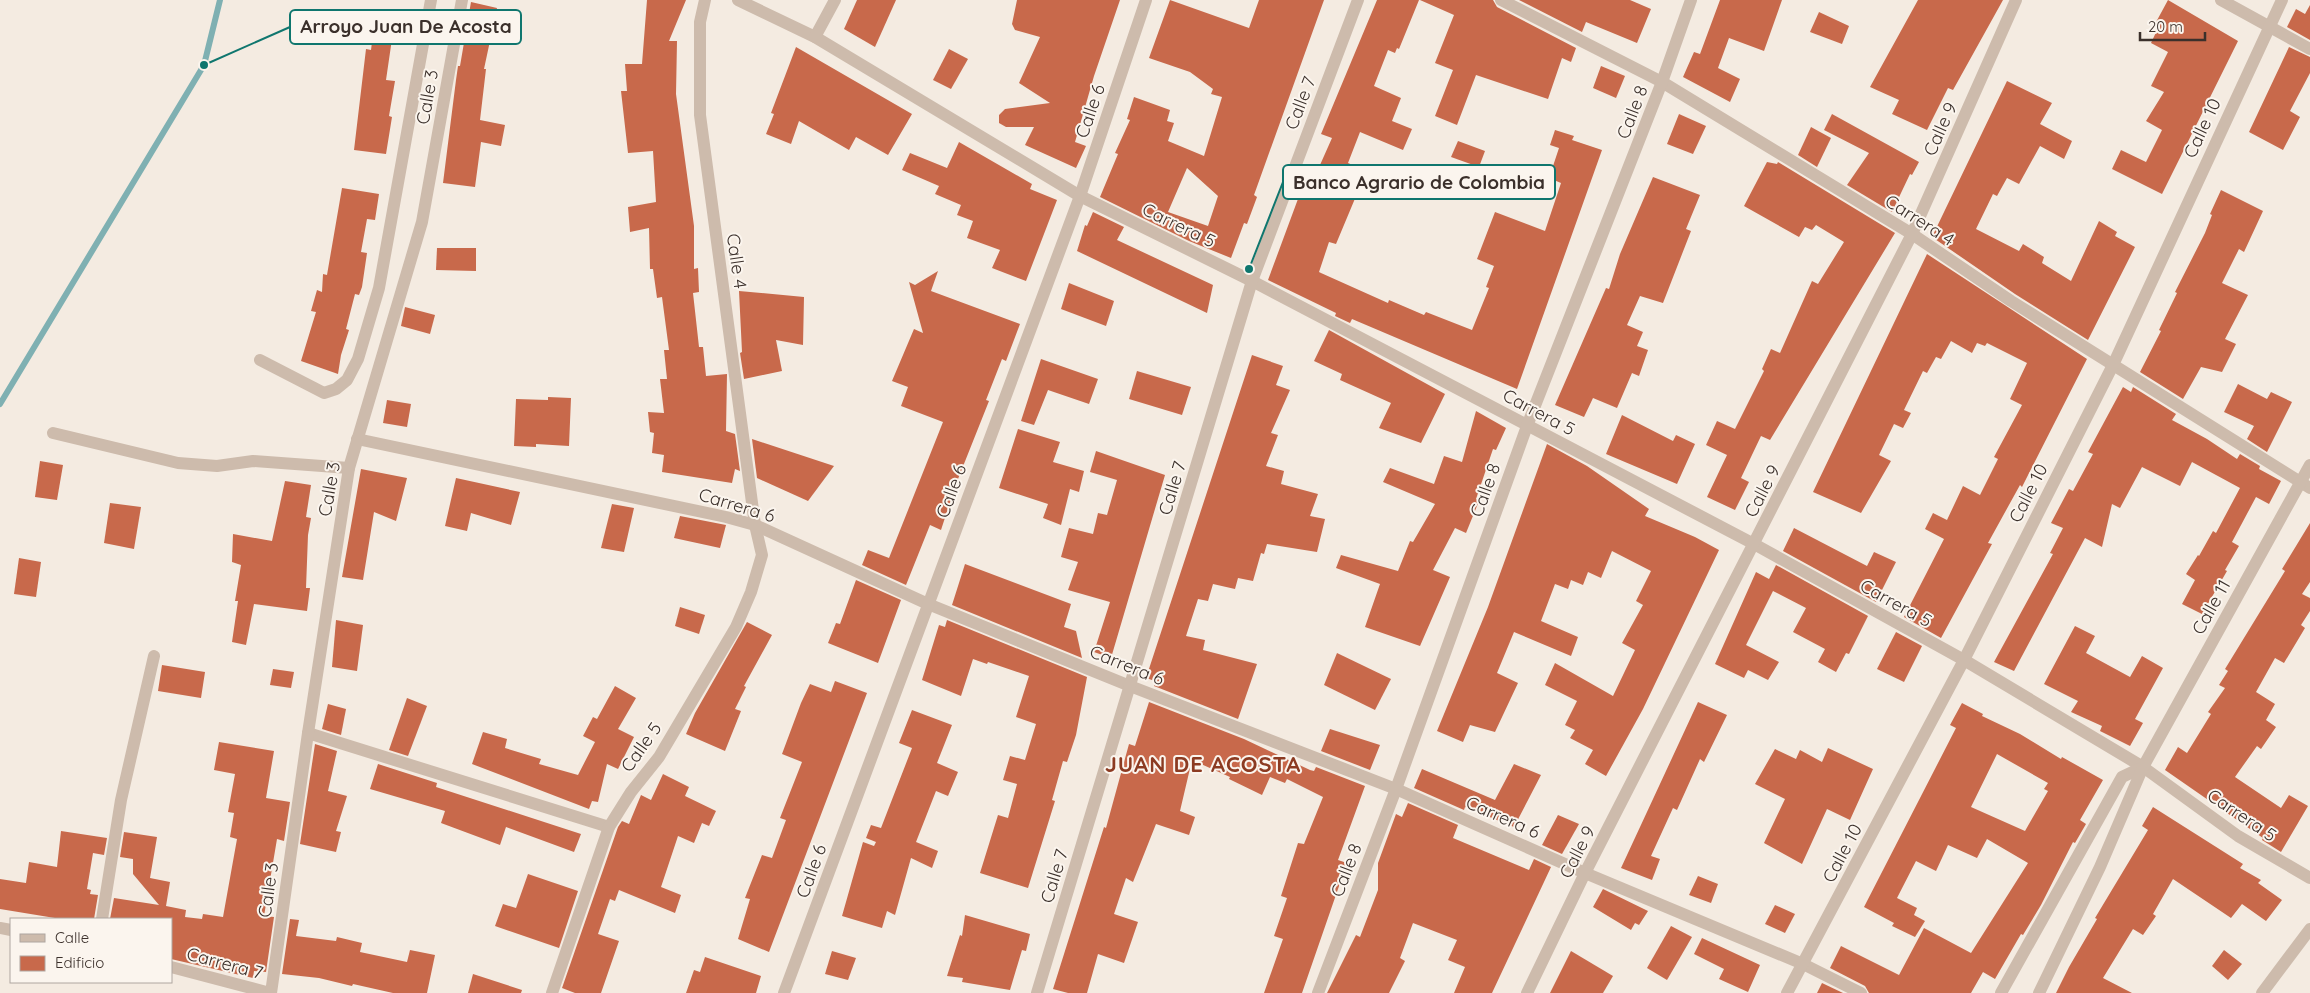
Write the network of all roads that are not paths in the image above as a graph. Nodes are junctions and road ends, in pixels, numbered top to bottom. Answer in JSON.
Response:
{"nodes":[{"id":1,"x":431,"y":0,"type":"edge"},
{"id":2,"x":462,"y":0,"type":"edge"},
{"id":3,"x":705,"y":0,"type":"edge"},
{"id":4,"x":738,"y":0,"type":"edge"},
{"id":5,"x":835,"y":0,"type":"edge"},
{"id":6,"x":1146,"y":0,"type":"edge"},
{"id":7,"x":1358,"y":0,"type":"edge"},
{"id":8,"x":1501,"y":0,"type":"edge"},
{"id":9,"x":1691,"y":0,"type":"edge"},
{"id":10,"x":2016,"y":0,"type":"edge"},
{"id":11,"x":2222,"y":0,"type":"edge"},
{"id":12,"x":2282,"y":0,"type":"edge"},
{"id":13,"x":2269,"y":25,"type":"junction"},
{"id":14,"x":815,"y":37,"type":"junction"},
{"id":15,"x":2310,"y":49,"type":"edge"},
{"id":16,"x":1662,"y":82,"type":"junction"},
{"id":17,"x":1080,"y":196,"type":"junction"},
{"id":18,"x":1912,"y":234,"type":"junction"},
{"id":19,"x":1252,"y":281,"type":"junction"},
{"id":20,"x":260,"y":360,"type":"dead end"},
{"id":21,"x":2113,"y":365,"type":"junction"},
{"id":22,"x":1527,"y":426,"type":"junction"},
{"id":23,"x":53,"y":433,"type":"dead end"},
{"id":24,"x":358,"y":438,"type":"junction"},
{"id":25,"x":2310,"y":465,"type":"edge"},
{"id":26,"x":349,"y":468,"type":"junction"},
{"id":27,"x":2305,"y":485,"type":"edge"},
{"id":28,"x":755,"y":525,"type":"junction"},
{"id":29,"x":1754,"y":544,"type":"junction"},
{"id":30,"x":928,"y":604,"type":"junction"},
{"id":31,"x":154,"y":656,"type":"dead end"},
{"id":32,"x":1964,"y":660,"type":"junction"},
{"id":33,"x":1130,"y":686,"type":"junction"},
{"id":34,"x":308,"y":733,"type":"junction"},
{"id":35,"x":2143,"y":767,"type":"junction"},
{"id":36,"x":1396,"y":789,"type":"junction"},
{"id":37,"x":609,"y":827,"type":"junction"},
{"id":38,"x":1585,"y":873,"type":"junction"},
{"id":39,"x":2310,"y":878,"type":"edge"},
{"id":40,"x":102,"y":918,"type":"edge"},
{"id":41,"x":2310,"y":929,"type":"edge"},
{"id":42,"x":1803,"y":964,"type":"junction"},
{"id":43,"x":172,"y":967,"type":"edge"},
{"id":44,"x":271,"y":993,"type":"edge"},
{"id":45,"x":552,"y":993,"type":"edge"},
{"id":46,"x":784,"y":993,"type":"edge"},
{"id":47,"x":1037,"y":993,"type":"edge"},
{"id":48,"x":1318,"y":993,"type":"edge"},
{"id":49,"x":1527,"y":993,"type":"edge"},
{"id":50,"x":1787,"y":993,"type":"edge"},
{"id":51,"x":1861,"y":993,"type":"edge"},
{"id":52,"x":2001,"y":993,"type":"edge"},
{"id":53,"x":2039,"y":993,"type":"edge"},
{"id":54,"x":2262,"y":993,"type":"edge"}],
"edges":[{"from":1,"to":20,"type":"street"},
{"from":2,"to":24,"type":"street","name":"Calle 3"},
{"from":3,"to":28,"type":"street","name":"Calle 4"},
{"from":4,"to":14,"type":"street","name":"Carrera 5"},
{"from":5,"to":14,"type":"street"},
{"from":6,"to":17,"type":"street","name":"Calle 6"},
{"from":7,"to":19,"type":"street","name":"Calle 7"},
{"from":8,"to":16,"type":"street","name":"Carrera 4"},
{"from":9,"to":16,"type":"street","name":"Calle 8"},
{"from":10,"to":18,"type":"street","name":"Calle 9"},
{"from":11,"to":13,"type":"street"},
{"from":12,"to":13,"type":"street","name":"Calle 10"},
{"from":13,"to":15,"type":"street"},
{"from":13,"to":21,"type":"street","name":"Calle 10"},
{"from":14,"to":17,"type":"street","name":"Carrera 5"},
{"from":16,"to":18,"type":"street","name":"Carrera 4"},
{"from":16,"to":22,"type":"street","name":"Calle 8"},
{"from":17,"to":19,"type":"street","name":"Carrera 5"},
{"from":17,"to":30,"type":"street","name":"Calle 6"},
{"from":18,"to":21,"type":"street","name":"Carrera 4"},
{"from":18,"to":29,"type":"street","name":"Calle 9"},
{"from":19,"to":22,"type":"street","name":"Carrera 5"},
{"from":19,"to":33,"type":"street","name":"Calle 7"},
{"from":21,"to":27,"type":"street","name":"Carrera 4"},
{"from":21,"to":32,"type":"street","name":"Calle 10"},
{"from":22,"to":29,"type":"street","name":"Carrera 5"},
{"from":22,"to":36,"type":"street","name":"Calle 8"},
{"from":23,"to":26,"type":"street"},
{"from":24,"to":26,"type":"street","name":"Calle 3"},
{"from":24,"to":28,"type":"street","name":"Carrera 6"},
{"from":25,"to":27,"type":"street","name":"Calle 11"},
{"from":26,"to":34,"type":"street","name":"Calle 3"},
{"from":27,"to":35,"type":"street","name":"Calle 11"},
{"from":28,"to":30,"type":"street","name":"Carrera 6"},
{"from":28,"to":37,"type":"street","name":"Calle 5"},
{"from":29,"to":32,"type":"street","name":"Carrera 5"},
{"from":29,"to":38,"type":"street","name":"Calle 9"},
{"from":30,"to":33,"type":"street","name":"Carrera 6"},
{"from":30,"to":46,"type":"street","name":"Calle 6"},
{"from":31,"to":40,"type":"street"},
{"from":32,"to":35,"type":"street","name":"Carrera 5"},
{"from":32,"to":42,"type":"street","name":"Calle 10"},
{"from":33,"to":36,"type":"street","name":"Carrera 6"},
{"from":33,"to":47,"type":"street","name":"Calle 7"},
{"from":34,"to":37,"type":"street"},
{"from":34,"to":44,"type":"street","name":"Calle 3"},
{"from":35,"to":39,"type":"street","name":"Carrera 5"},
{"from":35,"to":52,"type":"street"},
{"from":35,"to":53,"type":"street","name":"Calle 11"},
{"from":36,"to":38,"type":"street","name":"Carrera 6"},
{"from":36,"to":48,"type":"street","name":"Calle 8"},
{"from":37,"to":45,"type":"street","name":"Calle 5"},
{"from":38,"to":42,"type":"street","name":"Carrera 6"},
{"from":38,"to":49,"type":"street","name":"Calle 9"},
{"from":41,"to":54,"type":"street"},
{"from":42,"to":50,"type":"street","name":"Calle 10"},
{"from":42,"to":51,"type":"street","name":"Carrera 6"},
{"from":43,"to":44,"type":"street","name":"Carrera 7"}]}
